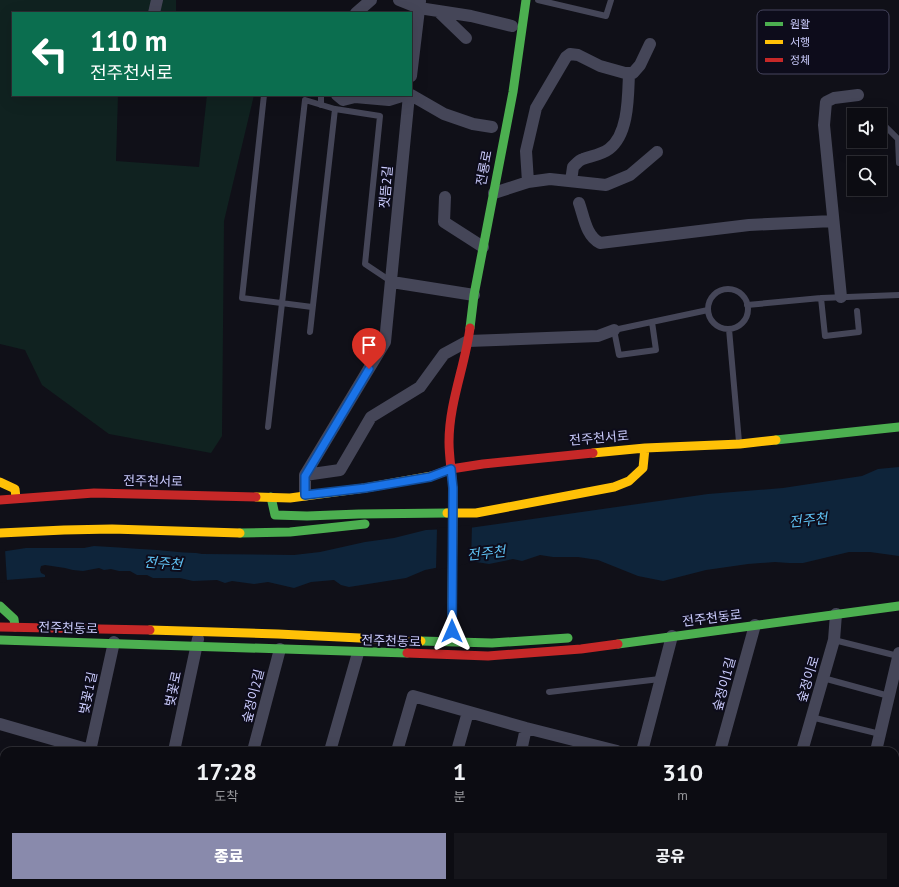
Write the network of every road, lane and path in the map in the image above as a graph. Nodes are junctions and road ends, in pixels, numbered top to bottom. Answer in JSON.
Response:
{"nodes":[{"id":1,"x":157,"y":0,"type":"edge"},
{"id":2,"x":371,"y":0,"type":"edge"},
{"id":3,"x":399,"y":0,"type":"edge"},
{"id":4,"x":526,"y":0,"type":"edge"},
{"id":5,"x":538,"y":0,"type":"edge"},
{"id":6,"x":611,"y":0,"type":"edge"},
{"id":7,"x":420,"y":4,"type":"edge"},
{"id":8,"x":438,"y":11,"type":"junction"},
{"id":9,"x":154,"y":12,"type":"edge"},
{"id":10,"x":357,"y":12,"type":"edge"},
{"id":11,"x":512,"y":26,"type":"dead end"},
{"id":12,"x":466,"y":38,"type":"dead end"},
{"id":13,"x":650,"y":44,"type":"dead end"},
{"id":14,"x":412,"y":68,"type":"edge"},
{"id":15,"x":630,"y":73,"type":"junction"},
{"id":16,"x":858,"y":95,"type":"dead end"},
{"id":17,"x":264,"y":96,"type":"edge"},
{"id":18,"x":322,"y":96,"type":"edge"},
{"id":19,"x":338,"y":96,"type":"edge"},
{"id":20,"x":402,"y":96,"type":"edge"},
{"id":21,"x":410,"y":96,"type":"edge"},
{"id":22,"x":412,"y":96,"type":"edge"},
{"id":23,"x":321,"y":104,"type":"junction"},
{"id":24,"x":335,"y":109,"type":"junction"},
{"id":25,"x":492,"y":127,"type":"dead end"},
{"id":26,"x":887,"y":128,"type":"edge"},
{"id":27,"x":657,"y":152,"type":"dead end"},
{"id":28,"x":899,"y":163,"type":"edge"},
{"id":29,"x":571,"y":181,"type":"junction"},
{"id":30,"x":528,"y":182,"type":"junction"},
{"id":31,"x":494,"y":193,"type":"junction"},
{"id":32,"x":445,"y":197,"type":"dead end"},
{"id":33,"x":579,"y":203,"type":"dead end"},
{"id":34,"x":833,"y":221,"type":"junction"},
{"id":35,"x":484,"y":247,"type":"junction"},
{"id":36,"x":392,"y":282,"type":"junction"},
{"id":37,"x":474,"y":295,"type":"junction"},
{"id":38,"x":899,"y":295,"type":"edge"},
{"id":39,"x":841,"y":297,"type":"junction"},
{"id":40,"x":821,"y":298,"type":"junction"},
{"id":41,"x":282,"y":303,"type":"junction"},
{"id":42,"x":747,"y":305,"type":"junction"},
{"id":43,"x":312,"y":307,"type":"junction"},
{"id":44,"x":708,"y":310,"type":"junction"},
{"id":45,"x":857,"y":311,"type":"dead end"},
{"id":46,"x":652,"y":322,"type":"junction"},
{"id":47,"x":729,"y":329,"type":"junction"},
{"id":48,"x":614,"y":330,"type":"junction"},
{"id":49,"x":310,"y":332,"type":"dead end"},
{"id":50,"x":468,"y":341,"type":"junction"},
{"id":51,"x":268,"y":427,"type":"dead end"},
{"id":52,"x":899,"y":427,"type":"edge"},
{"id":53,"x":740,"y":444,"type":"junction"},
{"id":54,"x":645,"y":448,"type":"junction"},
{"id":55,"x":451,"y":469,"type":"junction"},
{"id":56,"x":305,"y":476,"type":"junction"},
{"id":57,"x":0,"y":482,"type":"edge"},
{"id":58,"x":305,"y":495,"type":"junction"},
{"id":59,"x":271,"y":497,"type":"junction"},
{"id":60,"x":8,"y":501,"type":"edge"},
{"id":61,"x":392,"y":514,"type":"junction"},
{"id":62,"x":0,"y":533,"type":"edge"},
{"id":63,"x":0,"y":606,"type":"edge"},
{"id":64,"x":899,"y":606,"type":"edge"},
{"id":65,"x":836,"y":614,"type":"junction"},
{"id":66,"x":14,"y":623,"type":"junction"},
{"id":67,"x":755,"y":625,"type":"junction"},
{"id":68,"x":0,"y":627,"type":"edge"},
{"id":69,"x":199,"y":632,"type":"junction"},
{"id":70,"x":672,"y":636,"type":"junction"},
{"id":71,"x":577,"y":638,"type":"dead end"},
{"id":72,"x":452,"y":639,"type":"junction"},
{"id":73,"x":0,"y":640,"type":"edge"},
{"id":74,"x":834,"y":640,"type":"junction"},
{"id":75,"x":114,"y":642,"type":"junction"},
{"id":76,"x":196,"y":645,"type":"junction"},
{"id":77,"x":280,"y":649,"type":"junction"},
{"id":78,"x":358,"y":653,"type":"junction"},
{"id":79,"x":899,"y":654,"type":"edge"},
{"id":80,"x":452,"y":655,"type":"junction"},
{"id":81,"x":823,"y":678,"type":"junction"},
{"id":82,"x":660,"y":679,"type":"junction"},
{"id":83,"x":549,"y":692,"type":"dead end"},
{"id":84,"x":889,"y":696,"type":"junction"},
{"id":85,"x":468,"y":712,"type":"junction"},
{"id":86,"x":811,"y":717,"type":"junction"},
{"id":87,"x":0,"y":724,"type":"edge"},
{"id":88,"x":526,"y":728,"type":"junction"},
{"id":89,"x":880,"y":734,"type":"junction"},
{"id":90,"x":583,"y":746,"type":"edge"},
{"id":91,"x":77,"y":747,"type":"edge"},
{"id":92,"x":91,"y":747,"type":"edge"},
{"id":93,"x":175,"y":747,"type":"edge"},
{"id":94,"x":255,"y":747,"type":"edge"},
{"id":95,"x":331,"y":747,"type":"edge"},
{"id":96,"x":398,"y":747,"type":"edge"},
{"id":97,"x":458,"y":747,"type":"edge"},
{"id":98,"x":522,"y":747,"type":"edge"},
{"id":99,"x":643,"y":747,"type":"edge"},
{"id":100,"x":721,"y":747,"type":"edge"},
{"id":101,"x":803,"y":747,"type":"edge"},
{"id":102,"x":877,"y":747,"type":"edge"}],
"edges":[{"from":1,"to":9,"type":"street"},
{"from":2,"to":10,"type":"street"},
{"from":3,"to":7,"type":"street"},
{"from":4,"to":31,"type":"street","name":"전룡로"},
{"from":5,"to":6,"type":"lane"},
{"from":7,"to":8,"type":"street"},
{"from":7,"to":14,"type":"street"},
{"from":8,"to":11,"type":"street"},
{"from":8,"to":12,"type":"street"},
{"from":13,"to":15,"type":"street"},
{"from":15,"to":29,"type":"street"},
{"from":15,"to":30,"type":"street"},
{"from":16,"to":34,"type":"street"},
{"from":17,"to":41,"type":"lane"},
{"from":18,"to":23,"type":"lane"},
{"from":19,"to":20,"type":"street"},
{"from":21,"to":36,"type":"street","name":"잿뜸2길"},
{"from":22,"to":25,"type":"street"},
{"from":23,"to":24,"type":"lane"},
{"from":23,"to":41,"type":"lane"},
{"from":24,"to":36,"type":"lane"},
{"from":24,"to":43,"type":"lane"},
{"from":26,"to":28,"type":"lane"},
{"from":27,"to":29,"type":"street"},
{"from":29,"to":30,"type":"street"},
{"from":30,"to":31,"type":"street"},
{"from":31,"to":35,"type":"street","name":"전룡로"},
{"from":32,"to":35,"type":"street"},
{"from":33,"to":34,"type":"street"},
{"from":34,"to":39,"type":"street"},
{"from":35,"to":37,"type":"street","name":"전룡로"},
{"from":36,"to":37,"type":"street"},
{"from":36,"to":56,"type":"street"},
{"from":37,"to":50,"type":"street","name":"전룡로"},
{"from":38,"to":39,"type":"lane"},
{"from":39,"to":40,"type":"lane"},
{"from":40,"to":42,"type":"lane"},
{"from":40,"to":45,"type":"lane"},
{"from":41,"to":43,"type":"lane"},
{"from":41,"to":51,"type":"lane"},
{"from":42,"to":44,"type":"lane"},
{"from":42,"to":47,"type":"lane"},
{"from":43,"to":49,"type":"lane"},
{"from":44,"to":46,"type":"lane"},
{"from":44,"to":47,"type":"lane"},
{"from":46,"to":48,"type":"lane"},
{"from":46,"to":48,"type":"lane"},
{"from":47,"to":53,"type":"lane"},
{"from":48,"to":50,"type":"street"},
{"from":50,"to":55,"type":"street","name":"전룡로"},
{"from":50,"to":56,"type":"street"},
{"from":52,"to":53,"type":"street","name":"전주천서로"},
{"from":53,"to":54,"type":"street","name":"전주천서로"},
{"from":54,"to":55,"type":"street","name":"전주천서로"},
{"from":54,"to":61,"type":"street"},
{"from":55,"to":58,"type":"street","name":"전주천서로"},
{"from":55,"to":72,"type":"street","name":"전룡로","bridge":true},
{"from":56,"to":58,"type":"street"},
{"from":57,"to":60,"type":"street"},
{"from":58,"to":59,"type":"street","name":"전주천서로"},
{"from":59,"to":60,"type":"street","name":"전주천서로"},
{"from":59,"to":61,"type":"street"},
{"from":61,"to":62,"type":"street"},
{"from":63,"to":66,"type":"street"},
{"from":64,"to":65,"type":"street","name":"전주천동로"},
{"from":65,"to":67,"type":"street","name":"전주천동로"},
{"from":65,"to":74,"type":"street","name":"숲정이로"},
{"from":66,"to":68,"type":"street","name":"전주천동로"},
{"from":66,"to":69,"type":"street","name":"전주천동로"},
{"from":67,"to":70,"type":"street","name":"전주천동로"},
{"from":67,"to":100,"type":"street","name":"숲정이1길"},
{"from":69,"to":72,"type":"street","name":"전주천동로"},
{"from":69,"to":76,"type":"street","name":"벚꽃로"},
{"from":70,"to":80,"type":"street","name":"전주천동로"},
{"from":70,"to":82,"type":"street"},
{"from":71,"to":72,"type":"street","name":"전주천동로"},
{"from":72,"to":80,"type":"street","name":"전룡로"},
{"from":73,"to":75,"type":"street","name":"전주천동로"},
{"from":74,"to":79,"type":"lane"},
{"from":74,"to":81,"type":"street","name":"숲정이로"},
{"from":75,"to":76,"type":"street","name":"전주천동로"},
{"from":75,"to":92,"type":"street","name":"벚꽃1길"},
{"from":76,"to":77,"type":"street","name":"전주천동로"},
{"from":76,"to":93,"type":"street","name":"벚꽃로"},
{"from":77,"to":78,"type":"street","name":"전주천동로"},
{"from":77,"to":94,"type":"street","name":"숲정이2길"},
{"from":78,"to":80,"type":"street","name":"전주천동로"},
{"from":78,"to":95,"type":"street"},
{"from":79,"to":84,"type":"street"},
{"from":81,"to":84,"type":"lane"},
{"from":81,"to":86,"type":"street","name":"숲정이로"},
{"from":82,"to":83,"type":"lane"},
{"from":82,"to":99,"type":"street"},
{"from":84,"to":89,"type":"street"},
{"from":85,"to":88,"type":"street"},
{"from":85,"to":96,"type":"street"},
{"from":85,"to":97,"type":"street"},
{"from":86,"to":89,"type":"lane"},
{"from":86,"to":101,"type":"street","name":"숲정이로"},
{"from":87,"to":91,"type":"street","name":"벚꽃1길"},
{"from":88,"to":90,"type":"street"},
{"from":88,"to":98,"type":"street"},
{"from":89,"to":102,"type":"street"}]}
